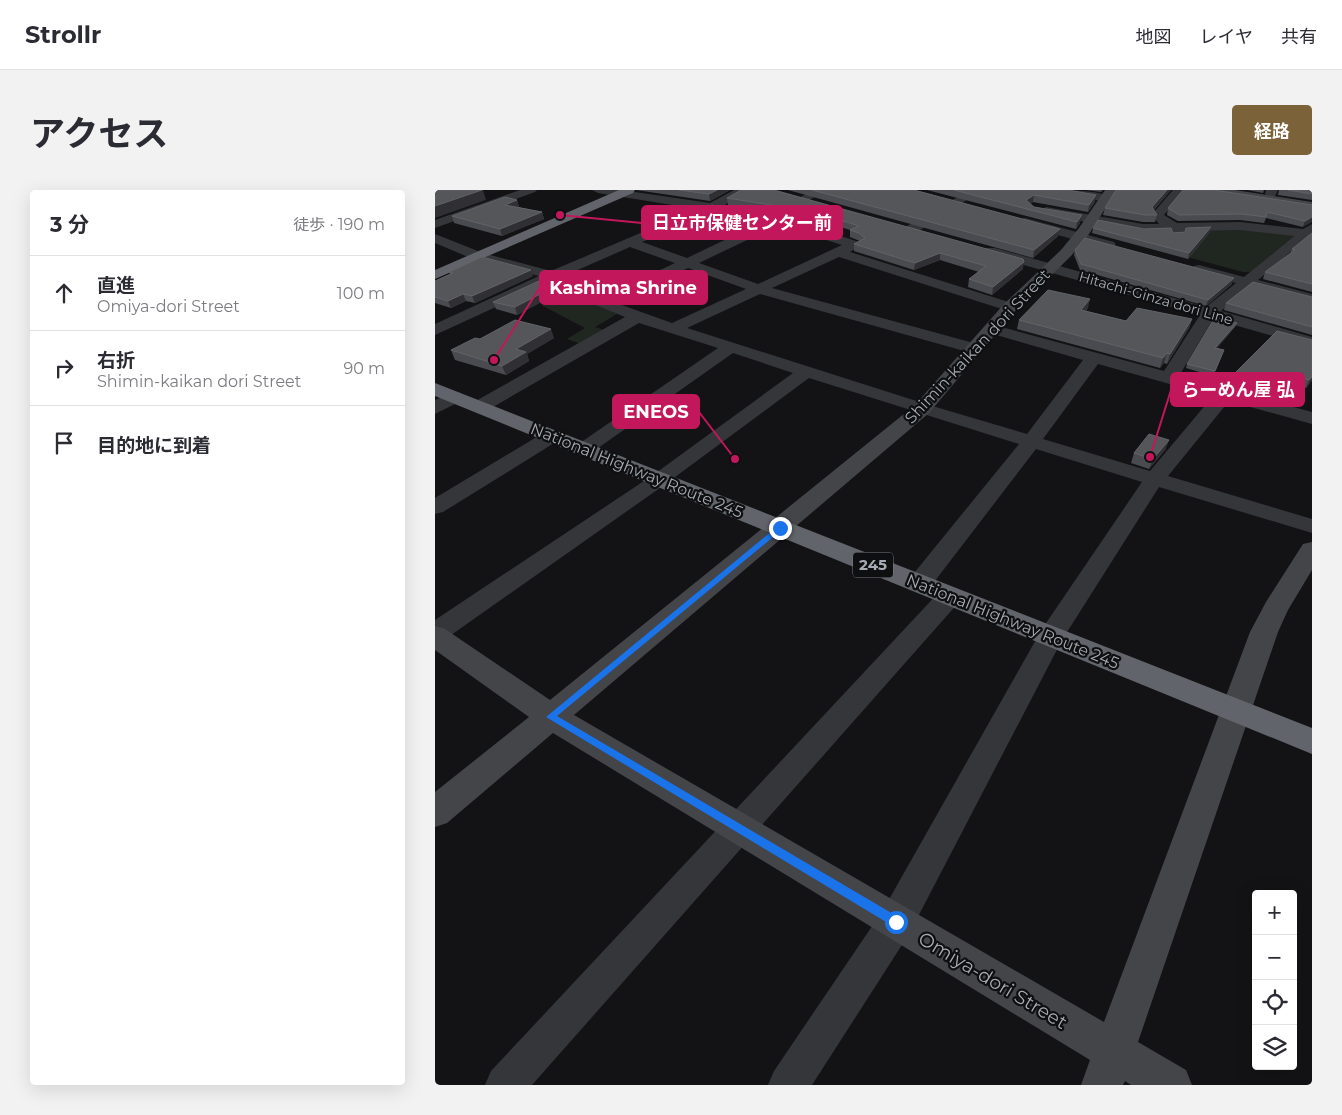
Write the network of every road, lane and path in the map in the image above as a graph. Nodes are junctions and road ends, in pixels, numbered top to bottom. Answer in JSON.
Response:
{"nodes":[{"id":1,"x":531,"y":190,"type":"edge"},
{"id":2,"x":598,"y":190,"type":"edge"},
{"id":3,"x":743,"y":190,"type":"edge"},
{"id":4,"x":823,"y":190,"type":"edge"},
{"id":5,"x":1057,"y":190,"type":"edge"},
{"id":6,"x":1179,"y":190,"type":"edge"},
{"id":7,"x":1212,"y":190,"type":"edge"},
{"id":8,"x":1244,"y":190,"type":"edge"},
{"id":9,"x":1272,"y":191,"type":"edge"},
{"id":10,"x":626,"y":192,"type":"edge"},
{"id":11,"x":1108,"y":194,"type":"edge"},
{"id":12,"x":787,"y":195,"type":"edge"},
{"id":13,"x":1312,"y":196,"type":"edge"},
{"id":14,"x":935,"y":198,"type":"edge"},
{"id":15,"x":953,"y":198,"type":"junction"},
{"id":16,"x":970,"y":198,"type":"edge"},
{"id":17,"x":803,"y":199,"type":"junction"},
{"id":18,"x":1312,"y":201,"type":"edge"},
{"id":19,"x":827,"y":205,"type":"edge"},
{"id":20,"x":1312,"y":206,"type":"edge"},
{"id":21,"x":712,"y":207,"type":"junction"},
{"id":22,"x":1034,"y":208,"type":"edge"},
{"id":23,"x":801,"y":215,"type":"edge"},
{"id":24,"x":1015,"y":219,"type":"edge"},
{"id":25,"x":783,"y":221,"type":"junction"},
{"id":26,"x":435,"y":224,"type":"edge"},
{"id":27,"x":1085,"y":229,"type":"junction"},
{"id":28,"x":1177,"y":229,"type":"junction"},
{"id":29,"x":1310,"y":231,"type":"edge"},
{"id":30,"x":930,"y":234,"type":"edge"},
{"id":31,"x":435,"y":238,"type":"edge"},
{"id":32,"x":870,"y":240,"type":"edge"},
{"id":33,"x":629,"y":242,"type":"junction"},
{"id":34,"x":1171,"y":244,"type":"edge"},
{"id":35,"x":854,"y":245,"type":"junction"},
{"id":36,"x":1122,"y":245,"type":"edge"},
{"id":37,"x":976,"y":248,"type":"edge"},
{"id":38,"x":839,"y":252,"type":"junction"},
{"id":39,"x":479,"y":256,"type":"junction"},
{"id":40,"x":687,"y":262,"type":"junction"},
{"id":41,"x":1191,"y":263,"type":"dead end"},
{"id":42,"x":1050,"y":269,"type":"junction"},
{"id":43,"x":435,"y":275,"type":"edge"},
{"id":44,"x":554,"y":276,"type":"junction"},
{"id":45,"x":1251,"y":279,"type":"junction"},
{"id":46,"x":759,"y":289,"type":"junction"},
{"id":47,"x":1312,"y":292,"type":"edge"},
{"id":48,"x":1312,"y":299,"type":"edge"},
{"id":49,"x":603,"y":302,"type":"junction"},
{"id":50,"x":1010,"y":307,"type":"junction"},
{"id":51,"x":1209,"y":313,"type":"junction"},
{"id":52,"x":637,"y":317,"type":"junction"},
{"id":53,"x":674,"y":328,"type":"junction"},
{"id":54,"x":992,"y":329,"type":"junction"},
{"id":55,"x":435,"y":330,"type":"edge"},
{"id":56,"x":1312,"y":342,"type":"edge"},
{"id":57,"x":731,"y":347,"type":"junction"},
{"id":58,"x":975,"y":349,"type":"junction"},
{"id":59,"x":1093,"y":358,"type":"junction"},
{"id":60,"x":807,"y":371,"type":"junction"},
{"id":61,"x":1169,"y":378,"type":"junction"},
{"id":62,"x":1225,"y":394,"type":"junction"},
{"id":63,"x":441,"y":398,"type":"edge"},
{"id":64,"x":479,"y":407,"type":"junction"},
{"id":65,"x":921,"y":408,"type":"junction"},
{"id":66,"x":1309,"y":411,"type":"edge"},
{"id":67,"x":552,"y":436,"type":"junction"},
{"id":68,"x":1031,"y":442,"type":"junction"},
{"id":69,"x":584,"y":449,"type":"junction"},
{"id":70,"x":660,"y":480,"type":"junction"},
{"id":71,"x":1154,"y":480,"type":"junction"},
{"id":72,"x":435,"y":507,"type":"edge"},
{"id":73,"x":1312,"y":526,"type":"edge"},
{"id":74,"x":780,"y":528,"type":"junction"},
{"id":75,"x":1312,"y":550,"type":"edge"},
{"id":76,"x":919,"y":584,"type":"junction"},
{"id":77,"x":949,"y":596,"type":"junction"},
{"id":78,"x":435,"y":634,"type":"edge"},
{"id":79,"x":1051,"y":636,"type":"junction"},
{"id":80,"x":1235,"y":710,"type":"junction"},
{"id":81,"x":551,"y":717,"type":"junction"},
{"id":82,"x":1312,"y":741,"type":"edge"},
{"id":83,"x":435,"y":812,"type":"edge"},
{"id":84,"x":738,"y":827,"type":"junction"},
{"id":85,"x":896,"y":922,"type":"junction"},
{"id":86,"x":1115,"y":1052,"type":"junction"},
{"id":87,"x":505,"y":1085,"type":"edge"},
{"id":88,"x":788,"y":1085,"type":"edge"},
{"id":89,"x":1102,"y":1085,"type":"edge"},
{"id":90,"x":1171,"y":1085,"type":"edge"}],
"edges":[{"from":1,"to":26,"type":"street"},
{"from":2,"to":10,"type":"street"},
{"from":3,"to":21,"type":"street"},
{"from":4,"to":17,"type":"street"},
{"from":5,"to":11,"type":"street"},
{"from":6,"to":28,"type":"street"},
{"from":7,"to":20,"type":"street"},
{"from":8,"to":9,"type":"street"},
{"from":9,"to":13,"type":"street"},
{"from":9,"to":18,"type":"street"},
{"from":10,"to":21,"type":"street"},
{"from":10,"to":39,"type":"highway"},
{"from":11,"to":27,"type":"street","name":"Shimin-kaikan dori Street"},
{"from":12,"to":17,"type":"street"},
{"from":14,"to":15,"type":"street"},
{"from":15,"to":16,"type":"street"},
{"from":15,"to":30,"type":"street"},
{"from":17,"to":19,"type":"street"},
{"from":21,"to":25,"type":"street"},
{"from":21,"to":33,"type":"street"},
{"from":22,"to":27,"type":"street"},
{"from":23,"to":25,"type":"street"},
{"from":24,"to":27,"type":"street"},
{"from":25,"to":35,"type":"street"},
{"from":25,"to":40,"type":"street"},
{"from":27,"to":28,"type":"street"},
{"from":27,"to":36,"type":"street"},
{"from":27,"to":42,"type":"street","name":"Shimin-kaikan dori Street"},
{"from":28,"to":29,"type":"street"},
{"from":28,"to":34,"type":"street"},
{"from":29,"to":45,"type":"street"},
{"from":31,"to":39,"type":"street"},
{"from":32,"to":35,"type":"street"},
{"from":33,"to":40,"type":"street"},
{"from":33,"to":44,"type":"street"},
{"from":35,"to":38,"type":"street"},
{"from":37,"to":42,"type":"street","name":"Hitachi-Ginza dori Line"},
{"from":38,"to":46,"type":"street"},
{"from":38,"to":50,"type":"street"},
{"from":39,"to":43,"type":"highway"},
{"from":39,"to":44,"type":"street"},
{"from":40,"to":46,"type":"street"},
{"from":40,"to":49,"type":"street"},
{"from":41,"to":45,"type":"street"},
{"from":42,"to":50,"type":"street","name":"Shimin-kaikan dori Street"},
{"from":42,"to":51,"type":"street","name":"Hitachi-Ginza dori Line"},
{"from":44,"to":49,"type":"street"},
{"from":44,"to":55,"type":"street"},
{"from":45,"to":47,"type":"street"},
{"from":45,"to":48,"type":"street"},
{"from":45,"to":51,"type":"street"},
{"from":46,"to":53,"type":"street"},
{"from":46,"to":58,"type":"street"},
{"from":49,"to":52,"type":"street"},
{"from":50,"to":54,"type":"street","name":"Shimin-kaikan dori Street"},
{"from":51,"to":56,"type":"street","name":"Hitachi-Ginza dori Line"},
{"from":51,"to":61,"type":"street"},
{"from":52,"to":53,"type":"street"},
{"from":52,"to":64,"type":"street"},
{"from":53,"to":57,"type":"street"},
{"from":54,"to":58,"type":"street","name":"Shimin-kaikan dori Street"},
{"from":54,"to":59,"type":"street"},
{"from":57,"to":60,"type":"street"},
{"from":57,"to":69,"type":"street"},
{"from":58,"to":65,"type":"street","name":"Shimin-kaikan dori Street"},
{"from":59,"to":61,"type":"street"},
{"from":59,"to":68,"type":"street"},
{"from":60,"to":65,"type":"street"},
{"from":60,"to":70,"type":"street"},
{"from":61,"to":62,"type":"street"},
{"from":62,"to":66,"type":"street"},
{"from":62,"to":71,"type":"street"},
{"from":63,"to":64,"type":"highway","name":"National Highway Route 245","number":"245"},
{"from":64,"to":67,"type":"highway","name":"National Highway Route 245","number":"245"},
{"from":65,"to":68,"type":"street"},
{"from":65,"to":74,"type":"street","name":"Shimin-kaikan dori Street"},
{"from":67,"to":69,"type":"highway","name":"National Highway Route 245","number":"245"},
{"from":67,"to":72,"type":"street"},
{"from":68,"to":71,"type":"street"},
{"from":68,"to":76,"type":"street"},
{"from":69,"to":70,"type":"highway","name":"National Highway Route 245","number":"245"},
{"from":70,"to":74,"type":"highway","name":"National Highway Route 245","number":"245"},
{"from":70,"to":78,"type":"street"},
{"from":71,"to":73,"type":"street"},
{"from":71,"to":79,"type":"street"},
{"from":74,"to":76,"type":"highway","name":"National Highway Route 245","number":"245"},
{"from":74,"to":81,"type":"street","name":"Shimin-kaikan dori Street"},
{"from":75,"to":80,"type":"street"},
{"from":76,"to":77,"type":"highway","name":"National Highway Route 245","number":"245"},
{"from":77,"to":79,"type":"highway","name":"National Highway Route 245","number":"245"},
{"from":77,"to":84,"type":"street"},
{"from":78,"to":81,"type":"street","name":"Omiya-dori Street"},
{"from":79,"to":80,"type":"highway","name":"National Highway Route 245","number":"245"},
{"from":79,"to":85,"type":"street"},
{"from":80,"to":82,"type":"highway","name":"National Highway Route 245","number":"245"},
{"from":80,"to":86,"type":"street"},
{"from":81,"to":83,"type":"street","name":"Shimin-kaikan dori Street"},
{"from":81,"to":84,"type":"street","name":"Omiya-dori Street"},
{"from":84,"to":85,"type":"street","name":"Omiya-dori Street"},
{"from":84,"to":87,"type":"street"},
{"from":85,"to":86,"type":"street","name":"Omiya-dori Street"},
{"from":85,"to":88,"type":"street"},
{"from":86,"to":89,"type":"street"},
{"from":86,"to":90,"type":"street","name":"Omiya-dori Street"}]}
